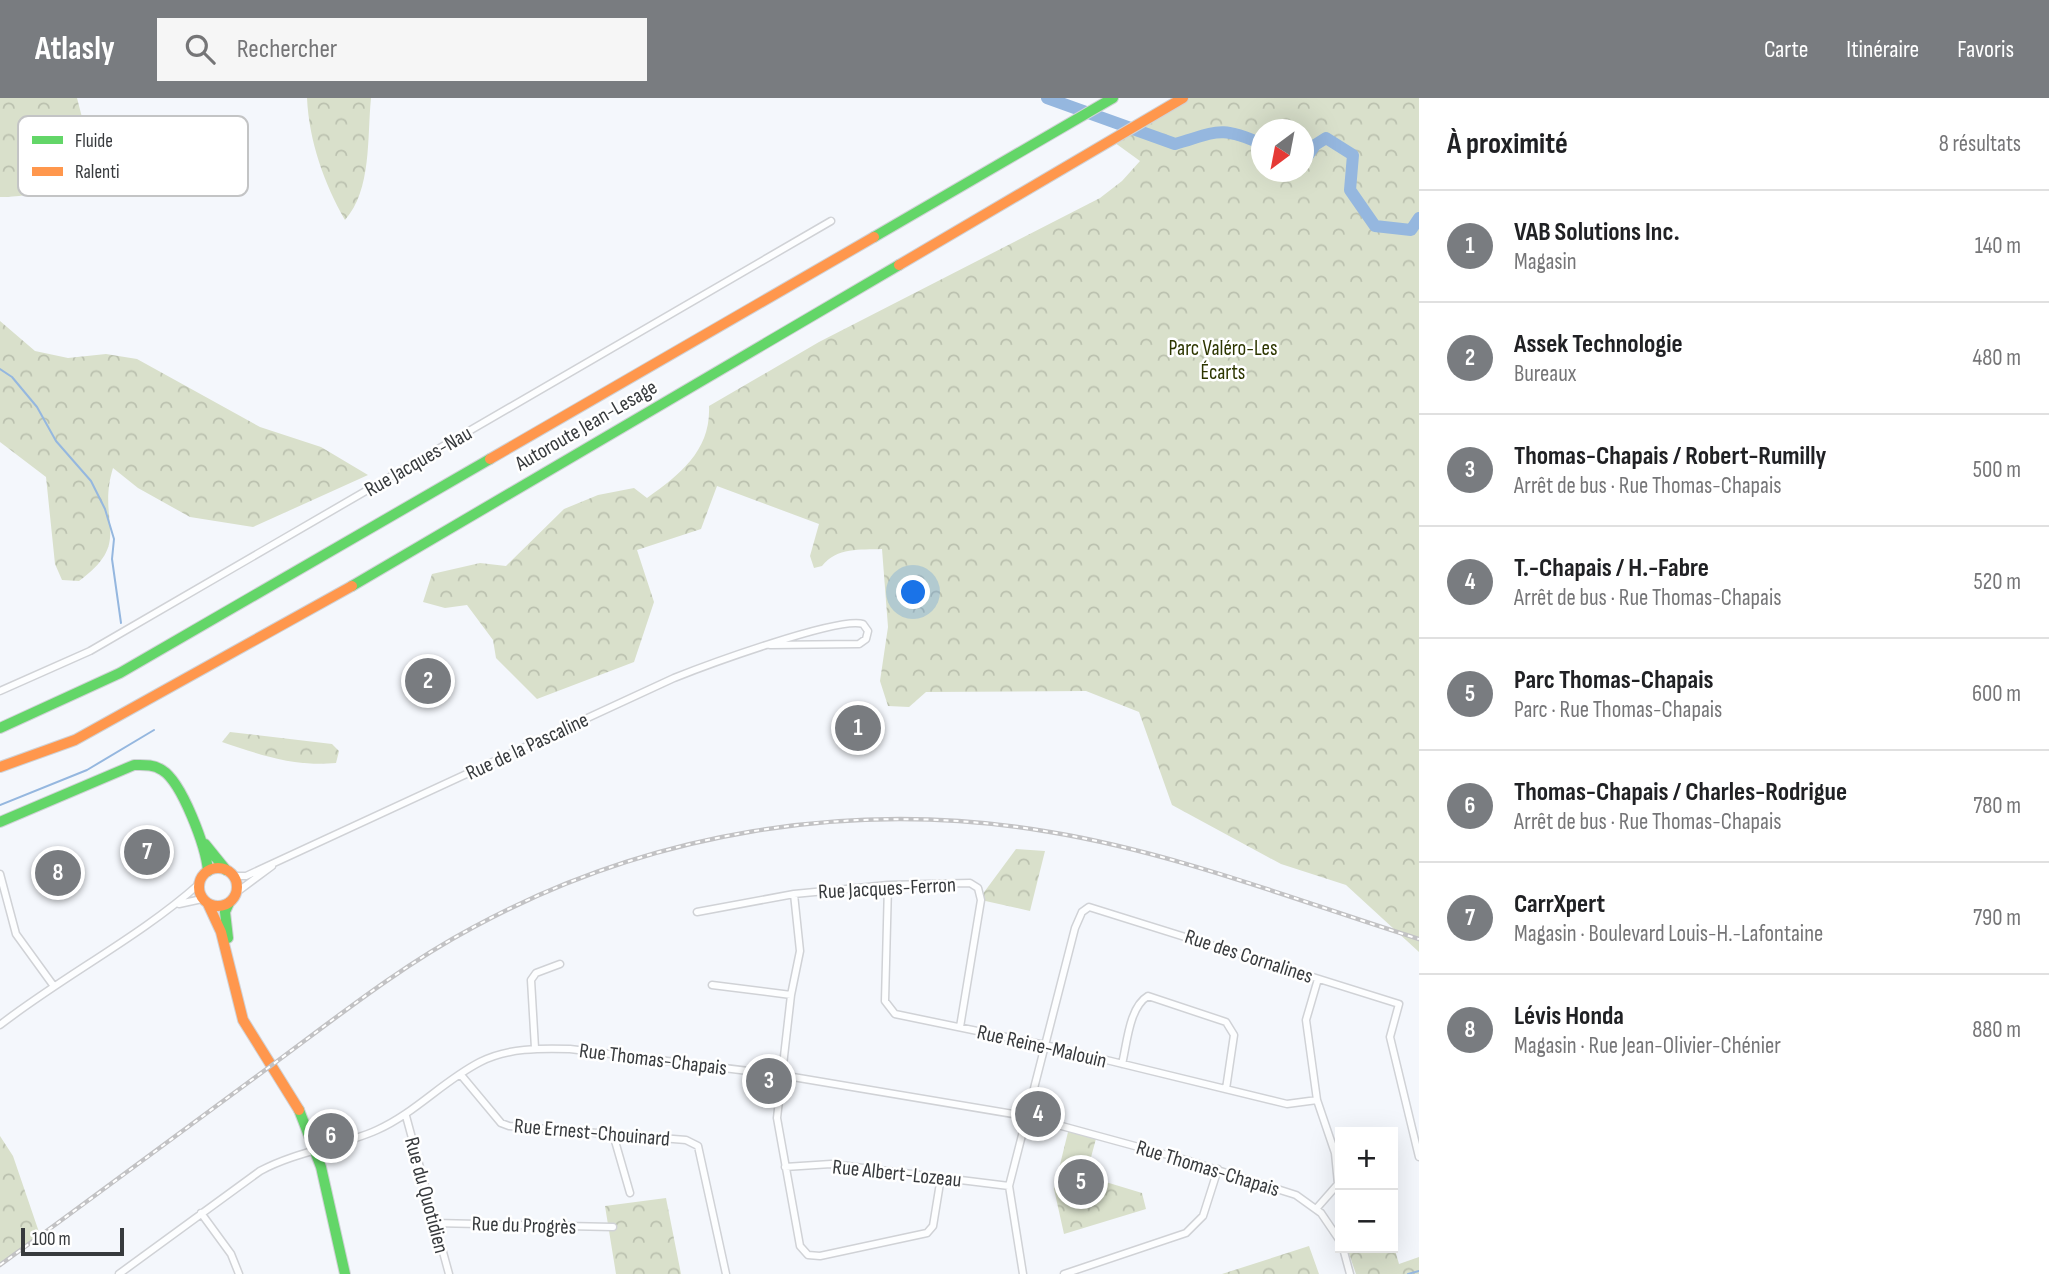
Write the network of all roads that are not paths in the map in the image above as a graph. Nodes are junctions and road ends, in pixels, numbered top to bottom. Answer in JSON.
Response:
{"nodes":[{"id":1,"x":1113,"y":98,"type":"edge"},
{"id":2,"x":1179,"y":100,"type":"edge"},
{"id":3,"x":831,"y":222,"type":"dead end"},
{"id":4,"x":770,"y":645,"type":"junction"},
{"id":5,"x":0,"y":691,"type":"edge"},
{"id":6,"x":0,"y":727,"type":"edge"},
{"id":7,"x":0,"y":767,"type":"edge"},
{"id":8,"x":0,"y":822,"type":"edge"},
{"id":9,"x":202,"y":841,"type":"junction"},
{"id":10,"x":288,"y":856,"type":"junction"},
{"id":11,"x":208,"y":871,"type":"junction"},
{"id":12,"x":229,"y":873,"type":"junction"},
{"id":13,"x":0,"y":874,"type":"edge"},
{"id":14,"x":199,"y":884,"type":"junction"},
{"id":15,"x":888,"y":885,"type":"junction"},
{"id":16,"x":237,"y":892,"type":"junction"},
{"id":17,"x":794,"y":894,"type":"junction"},
{"id":18,"x":205,"y":901,"type":"junction"},
{"id":19,"x":229,"y":903,"type":"junction"},
{"id":20,"x":170,"y":908,"type":"junction"},
{"id":21,"x":697,"y":912,"type":"dead end"},
{"id":22,"x":226,"y":949,"type":"junction"},
{"id":23,"x":560,"y":964,"type":"dead end"},
{"id":24,"x":1318,"y":978,"type":"junction"},
{"id":25,"x":53,"y":985,"type":"junction"},
{"id":26,"x":712,"y":985,"type":"dead end"},
{"id":27,"x":791,"y":995,"type":"junction"},
{"id":28,"x":0,"y":1025,"type":"edge"},
{"id":29,"x":960,"y":1027,"type":"junction"},
{"id":30,"x":1045,"y":1045,"type":"junction"},
{"id":31,"x":535,"y":1048,"type":"junction"},
{"id":32,"x":1122,"y":1064,"type":"junction"},
{"id":33,"x":461,"y":1074,"type":"junction"},
{"id":34,"x":781,"y":1075,"type":"junction"},
{"id":35,"x":1226,"y":1089,"type":"junction"},
{"id":36,"x":1317,"y":1100,"type":"junction"},
{"id":37,"x":405,"y":1116,"type":"junction"},
{"id":38,"x":1025,"y":1116,"type":"junction"},
{"id":39,"x":1415,"y":1133,"type":"edge"},
{"id":40,"x":613,"y":1134,"type":"junction"},
{"id":41,"x":317,"y":1148,"type":"junction"},
{"id":42,"x":1419,"y":1157,"type":"edge"},
{"id":43,"x":785,"y":1167,"type":"junction"},
{"id":44,"x":1218,"y":1170,"type":"junction"},
{"id":45,"x":941,"y":1177,"type":"junction"},
{"id":46,"x":1009,"y":1185,"type":"junction"},
{"id":47,"x":630,"y":1193,"type":"dead end"},
{"id":48,"x":1316,"y":1209,"type":"junction"},
{"id":49,"x":201,"y":1213,"type":"junction"},
{"id":50,"x":435,"y":1223,"type":"junction"},
{"id":51,"x":613,"y":1227,"type":"dead end"},
{"id":52,"x":1335,"y":1234,"type":"edge"},
{"id":53,"x":1344,"y":1253,"type":"edge"},
{"id":54,"x":118,"y":1274,"type":"edge"},
{"id":55,"x":239,"y":1274,"type":"edge"},
{"id":56,"x":345,"y":1274,"type":"edge"},
{"id":57,"x":449,"y":1274,"type":"edge"},
{"id":58,"x":726,"y":1274,"type":"edge"},
{"id":59,"x":1023,"y":1274,"type":"edge"},
{"id":60,"x":1064,"y":1274,"type":"edge"},
{"id":61,"x":1350,"y":1274,"type":"edge"}],
"edges":[{"from":1,"to":6,"type":"main road","name":"Autoroute Jean-Lesage"},
{"from":2,"to":7,"type":"main road","name":"Autoroute Jean-Lesage"},
{"from":3,"to":5,"type":"street","name":"Rue Jacques-Nau"},
{"from":4,"to":4,"type":"street","name":"Rue de la Pascaline"},
{"from":4,"to":10,"type":"street","name":"Rue de la Pascaline"},
{"from":8,"to":9,"type":"main road"},
{"from":9,"to":11,"type":"main road"},
{"from":9,"to":12,"type":"main road"},
{"from":10,"to":12,"type":"street","name":"Rue de la Pascaline"},
{"from":10,"to":16,"type":"street","name":"Rue de la Pascaline"},
{"from":11,"to":12,"type":"main road"},
{"from":11,"to":14,"type":"main road"},
{"from":12,"to":16,"type":"main road"},
{"from":13,"to":25,"type":"street"},
{"from":14,"to":18,"type":"main road"},
{"from":14,"to":20,"type":"street"},
{"from":15,"to":17,"type":"street","name":"Rue Jacques-Ferron"},
{"from":15,"to":29,"type":"street","name":"Rue Reine-Malouin"},
{"from":15,"to":29,"type":"street","name":"Rue Jacques-Ferron"},
{"from":16,"to":19,"type":"main road"},
{"from":17,"to":21,"type":"street","name":"Rue Jacques-Ferron"},
{"from":17,"to":27,"type":"street"},
{"from":18,"to":19,"type":"main road"},
{"from":18,"to":20,"type":"street"},
{"from":18,"to":22,"type":"main road"},
{"from":19,"to":22,"type":"main road"},
{"from":20,"to":25,"type":"street"},
{"from":22,"to":41,"type":"main road"},
{"from":23,"to":31,"type":"street"},
{"from":24,"to":30,"type":"street","name":"Rue des Cornalines"},
{"from":24,"to":36,"type":"street"},
{"from":24,"to":39,"type":"street","name":"Rue des Cornalines"},
{"from":25,"to":28,"type":"street"},
{"from":26,"to":27,"type":"street"},
{"from":27,"to":34,"type":"street"},
{"from":29,"to":30,"type":"street","name":"Rue Reine-Malouin"},
{"from":30,"to":32,"type":"street","name":"Rue Reine-Malouin"},
{"from":30,"to":38,"type":"street"},
{"from":31,"to":33,"type":"street","name":"Rue Thomas-Chapais"},
{"from":31,"to":34,"type":"street","name":"Rue Thomas-Chapais"},
{"from":32,"to":35,"type":"street","name":"Rue Reine-Malouin"},
{"from":32,"to":35,"type":"street"},
{"from":33,"to":37,"type":"street","name":"Rue Thomas-Chapais"},
{"from":33,"to":40,"type":"street","name":"Rue Ernest-Chouinard"},
{"from":34,"to":38,"type":"street","name":"Rue Thomas-Chapais"},
{"from":34,"to":43,"type":"street"},
{"from":35,"to":36,"type":"street","name":"Rue Reine-Malouin"},
{"from":36,"to":48,"type":"street"},
{"from":37,"to":41,"type":"street","name":"Rue Thomas-Chapais"},
{"from":37,"to":50,"type":"street","name":"Rue du Quotidien"},
{"from":38,"to":44,"type":"street","name":"Rue Thomas-Chapais"},
{"from":38,"to":46,"type":"street"},
{"from":39,"to":42,"type":"street","name":"Rue des Cornalines"},
{"from":40,"to":47,"type":"street"},
{"from":40,"to":58,"type":"street","name":"Rue Ernest-Chouinard"},
{"from":41,"to":49,"type":"street","name":"Rue Thomas-Chapais"},
{"from":41,"to":56,"type":"main road"},
{"from":43,"to":45,"type":"street","name":"Rue Albert-Lozeau"},
{"from":43,"to":45,"type":"street"},
{"from":44,"to":48,"type":"street","name":"Rue Thomas-Chapais"},
{"from":44,"to":60,"type":"street"},
{"from":45,"to":46,"type":"street","name":"Rue Albert-Lozeau"},
{"from":46,"to":59,"type":"street"},
{"from":48,"to":52,"type":"street","name":"Rue Thomas-Chapais"},
{"from":49,"to":54,"type":"street","name":"Rue Thomas-Chapais"},
{"from":49,"to":55,"type":"street"},
{"from":50,"to":51,"type":"street","name":"Rue du Progrès"},
{"from":50,"to":57,"type":"street","name":"Rue du Quotidien"},
{"from":53,"to":61,"type":"street"}]}
